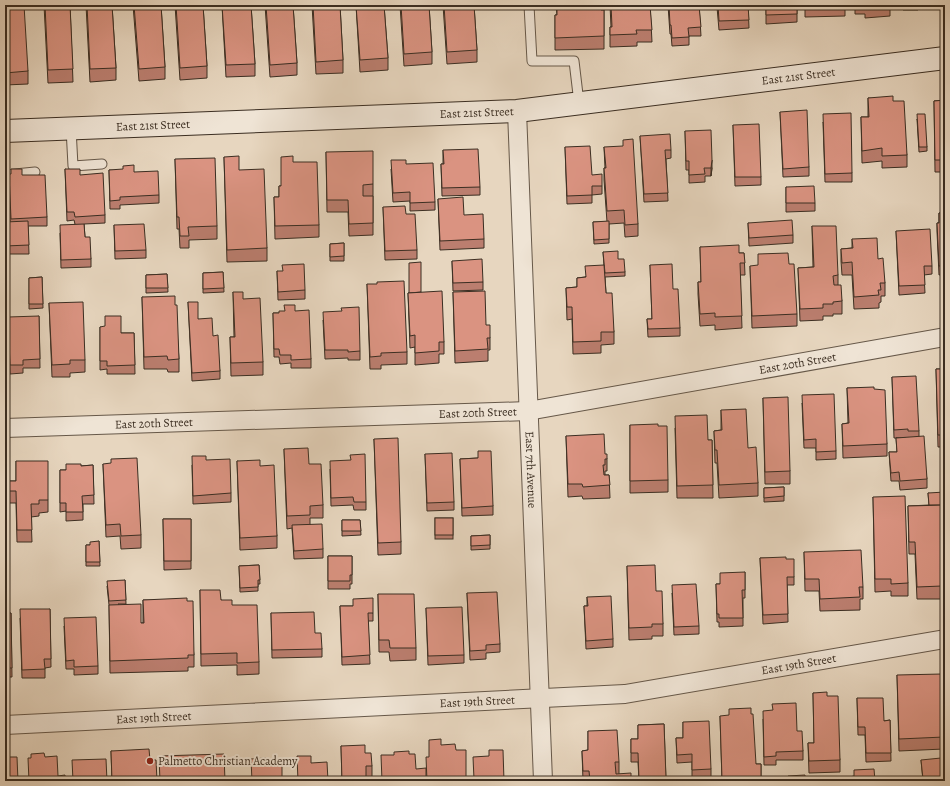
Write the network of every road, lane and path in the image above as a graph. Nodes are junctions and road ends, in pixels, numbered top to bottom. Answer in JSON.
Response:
{"nodes":[{"id":1,"x":528,"y":5,"type":"edge"},
{"id":2,"x":945,"y":58,"type":"edge"},
{"id":3,"x":579,"y":103,"type":"junction"},
{"id":4,"x":517,"y":111,"type":"junction"},
{"id":5,"x":71,"y":128,"type":"junction"},
{"id":6,"x":5,"y":131,"type":"edge"},
{"id":7,"x":102,"y":164,"type":"dead end"},
{"id":8,"x":35,"y":172,"type":"dead end"},
{"id":9,"x":5,"y":175,"type":"edge"},
{"id":10,"x":945,"y":337,"type":"edge"},
{"id":11,"x":528,"y":412,"type":"junction"},
{"id":12,"x":5,"y":428,"type":"edge"},
{"id":13,"x":945,"y":639,"type":"edge"},
{"id":14,"x":539,"y":699,"type":"junction"},
{"id":15,"x":5,"y":725,"type":"edge"},
{"id":16,"x":543,"y":781,"type":"edge"}],
"edges":[{"from":1,"to":3,"type":"lane"},
{"from":2,"to":3,"type":"main road","name":"East 21st Street"},
{"from":3,"to":4,"type":"main road","name":"East 21st Street"},
{"from":4,"to":5,"type":"main road","name":"East 21st Street"},
{"from":4,"to":11,"type":"street","name":"East 7th Avenue"},
{"from":5,"to":6,"type":"main road","name":"East 21st Street"},
{"from":5,"to":7,"type":"lane"},
{"from":8,"to":9,"type":"lane"},
{"from":10,"to":11,"type":"street","name":"East 20th Street"},
{"from":11,"to":12,"type":"street","name":"East 20th Street"},
{"from":11,"to":14,"type":"street","name":"East 7th Avenue"},
{"from":13,"to":14,"type":"street","name":"East 19th Street"},
{"from":14,"to":15,"type":"street","name":"East 19th Street"},
{"from":14,"to":16,"type":"street","name":"East 7th Avenue"}]}
